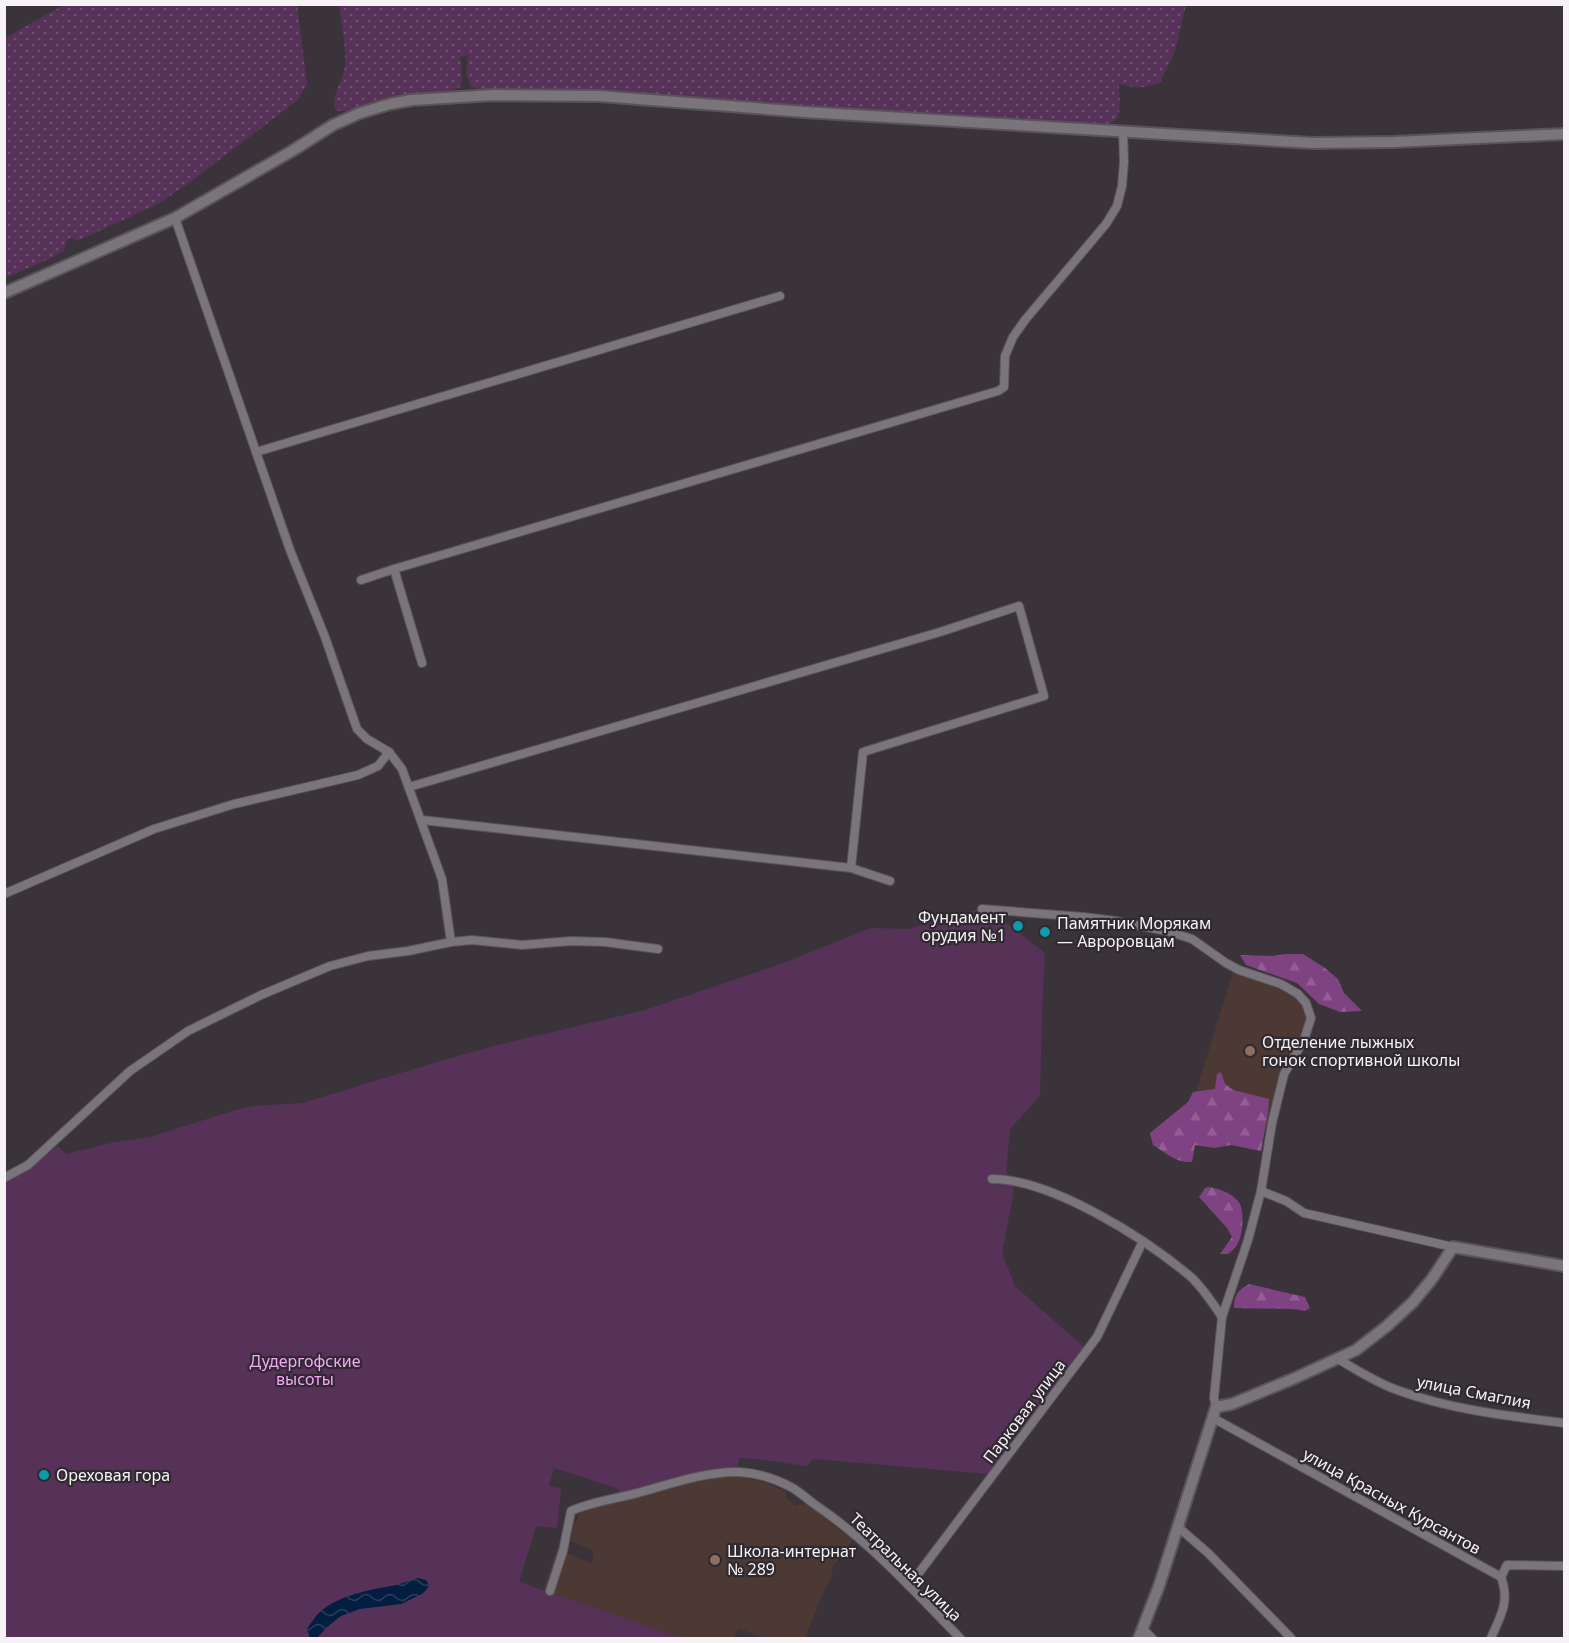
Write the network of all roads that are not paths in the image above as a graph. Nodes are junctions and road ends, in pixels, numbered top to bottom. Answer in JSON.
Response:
{"nodes":[{"id":1,"x":1123,"y":132,"type":"junction"},
{"id":2,"x":1564,"y":134,"type":"edge"},
{"id":3,"x":175,"y":218,"type":"junction"},
{"id":4,"x":4,"y":293,"type":"edge"},
{"id":5,"x":780,"y":296,"type":"dead end"},
{"id":6,"x":256,"y":452,"type":"junction"},
{"id":7,"x":394,"y":569,"type":"junction"},
{"id":8,"x":361,"y":580,"type":"dead end"},
{"id":9,"x":422,"y":663,"type":"dead end"},
{"id":10,"x":389,"y":752,"type":"junction"},
{"id":11,"x":409,"y":787,"type":"junction"},
{"id":12,"x":422,"y":820,"type":"junction"},
{"id":13,"x":851,"y":868,"type":"junction"},
{"id":14,"x":890,"y":881,"type":"dead end"},
{"id":15,"x":4,"y":894,"type":"edge"},
{"id":16,"x":982,"y":909,"type":"dead end"},
{"id":17,"x":451,"y":942,"type":"junction"},
{"id":18,"x":658,"y":949,"type":"dead end"},
{"id":19,"x":4,"y":1178,"type":"edge"},
{"id":20,"x":992,"y":1179,"type":"dead end"},
{"id":21,"x":1261,"y":1191,"type":"junction"},
{"id":22,"x":1143,"y":1241,"type":"junction"},
{"id":23,"x":1453,"y":1247,"type":"junction"},
{"id":24,"x":1564,"y":1266,"type":"edge"},
{"id":25,"x":1222,"y":1317,"type":"junction"},
{"id":26,"x":1338,"y":1359,"type":"junction"},
{"id":27,"x":1215,"y":1413,"type":"junction"},
{"id":28,"x":1564,"y":1423,"type":"edge"},
{"id":29,"x":1178,"y":1527,"type":"junction"},
{"id":30,"x":1564,"y":1566,"type":"edge"},
{"id":31,"x":1501,"y":1577,"type":"junction"},
{"id":32,"x":909,"y":1586,"type":"junction"},
{"id":33,"x":550,"y":1591,"type":"dead end"},
{"id":34,"x":1141,"y":1634,"type":"edge"},
{"id":35,"x":960,"y":1638,"type":"edge"},
{"id":36,"x":1152,"y":1638,"type":"edge"},
{"id":37,"x":1291,"y":1638,"type":"edge"},
{"id":38,"x":1491,"y":1638,"type":"edge"}],
"edges":[{"from":1,"to":2,"type":"street"},
{"from":1,"to":3,"type":"street"},
{"from":1,"to":7,"type":"street"},
{"from":3,"to":4,"type":"street"},
{"from":3,"to":6,"type":"street"},
{"from":5,"to":6,"type":"street"},
{"from":6,"to":10,"type":"street"},
{"from":7,"to":8,"type":"street"},
{"from":7,"to":9,"type":"street"},
{"from":10,"to":11,"type":"street"},
{"from":10,"to":15,"type":"street"},
{"from":11,"to":12,"type":"street"},
{"from":11,"to":13,"type":"street"},
{"from":12,"to":13,"type":"street"},
{"from":12,"to":17,"type":"street"},
{"from":13,"to":14,"type":"street"},
{"from":16,"to":21,"type":"street"},
{"from":17,"to":18,"type":"street"},
{"from":17,"to":19,"type":"street"},
{"from":20,"to":22,"type":"street"},
{"from":21,"to":23,"type":"street"},
{"from":21,"to":25,"type":"street"},
{"from":22,"to":25,"type":"street"},
{"from":22,"to":32,"type":"street","name":"Парковая улица"},
{"from":23,"to":24,"type":"street"},
{"from":23,"to":26,"type":"street"},
{"from":25,"to":27,"type":"street"},
{"from":26,"to":27,"type":"street"},
{"from":26,"to":28,"type":"street","name":"улица Смаглия"},
{"from":27,"to":29,"type":"street"},
{"from":27,"to":31,"type":"street","name":"улица Красных Курсантов"},
{"from":29,"to":34,"type":"street"},
{"from":29,"to":37,"type":"street"},
{"from":30,"to":31,"type":"street"},
{"from":31,"to":38,"type":"street"},
{"from":32,"to":33,"type":"street","name":"Театральная улица"},
{"from":32,"to":35,"type":"street","name":"Театральная улица"},
{"from":34,"to":36,"type":"street"}]}
